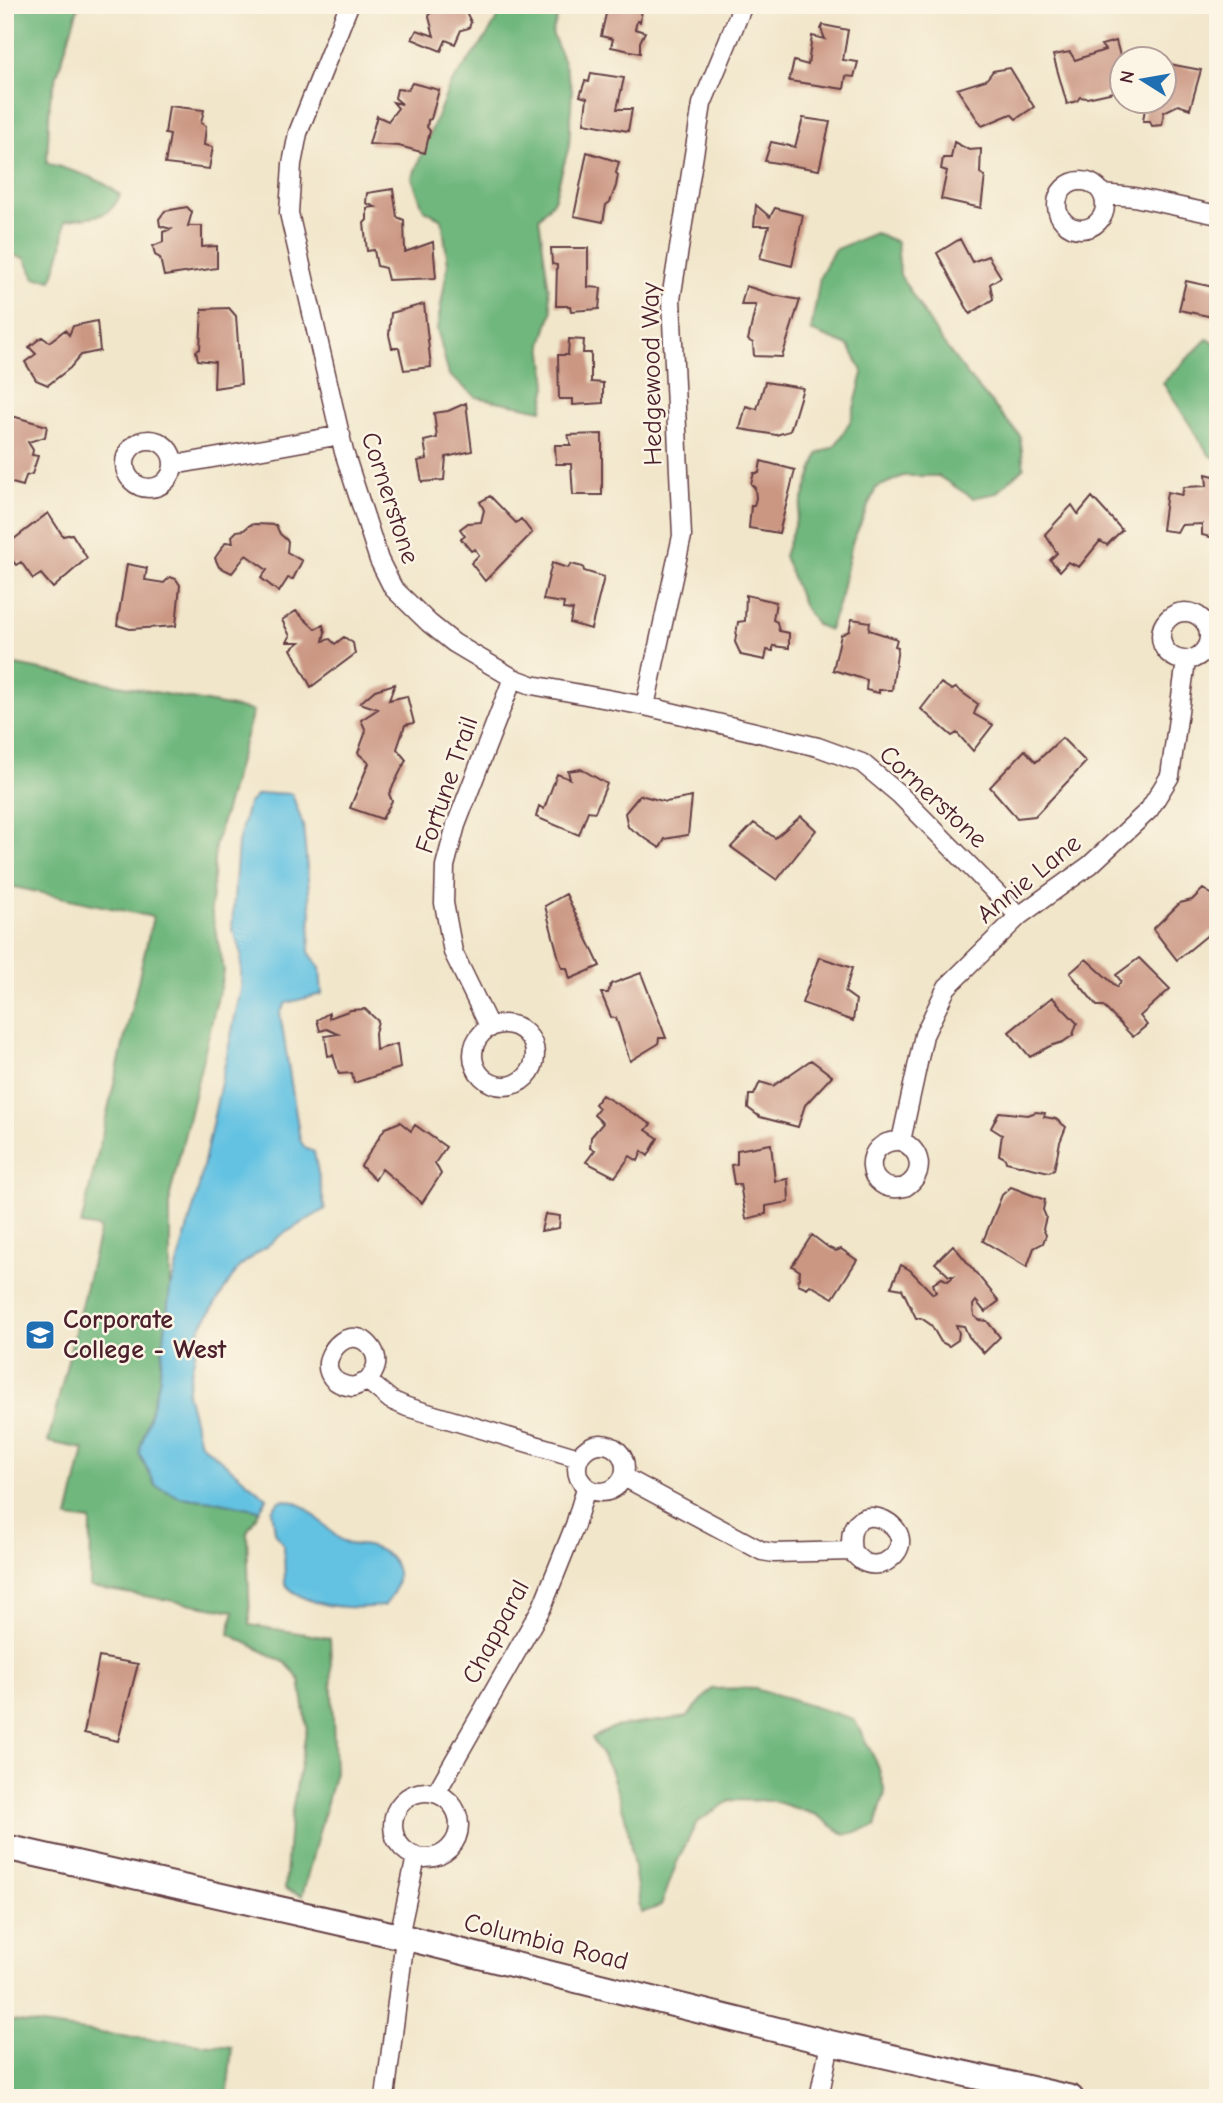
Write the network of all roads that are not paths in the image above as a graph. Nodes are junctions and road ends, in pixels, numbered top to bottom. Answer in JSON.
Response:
{"nodes":[{"id":1,"x":349,"y":5,"type":"edge"},
{"id":2,"x":743,"y":5,"type":"edge"},
{"id":3,"x":1102,"y":194,"type":"dead end"},
{"id":4,"x":1218,"y":215,"type":"edge"},
{"id":5,"x":341,"y":435,"type":"junction"},
{"id":6,"x":174,"y":463,"type":"dead end"},
{"id":7,"x":1186,"y":661,"type":"dead end"},
{"id":8,"x":513,"y":678,"type":"junction"},
{"id":9,"x":645,"y":706,"type":"junction"},
{"id":10,"x":1019,"y":916,"type":"junction"},
{"id":11,"x":489,"y":1028,"type":"dead end"},
{"id":12,"x":901,"y":1141,"type":"dead end"},
{"id":13,"x":368,"y":1381,"type":"dead end"},
{"id":14,"x":579,"y":1458,"type":"junction"},
{"id":15,"x":624,"y":1477,"type":"junction"},
{"id":16,"x":586,"y":1488,"type":"junction"},
{"id":17,"x":852,"y":1551,"type":"dead end"},
{"id":18,"x":436,"y":1793,"type":"junction"},
{"id":19,"x":5,"y":1847,"type":"edge"},
{"id":20,"x":416,"y":1857,"type":"junction"},
{"id":21,"x":402,"y":1937,"type":"junction"},
{"id":22,"x":830,"y":2043,"type":"junction"},
{"id":23,"x":385,"y":2098,"type":"edge"},
{"id":24,"x":819,"y":2098,"type":"edge"},
{"id":25,"x":1071,"y":2098,"type":"edge"}],
"edges":[{"from":1,"to":5,"type":"street","name":"Cornerstone"},
{"from":2,"to":9,"type":"street","name":"Hedgewood Way"},
{"from":3,"to":4,"type":"street"},
{"from":5,"to":6,"type":"street"},
{"from":5,"to":8,"type":"street","name":"Cornerstone"},
{"from":7,"to":10,"type":"street","name":"Annie Lane"},
{"from":8,"to":9,"type":"street","name":"Cornerstone"},
{"from":8,"to":11,"type":"street","name":"Fortune Trail"},
{"from":9,"to":10,"type":"street","name":"Cornerstone"},
{"from":10,"to":12,"type":"street","name":"Annie Lane"},
{"from":13,"to":14,"type":"street"},
{"from":14,"to":15,"type":"street"},
{"from":14,"to":16,"type":"street"},
{"from":15,"to":16,"type":"street"},
{"from":15,"to":17,"type":"street"},
{"from":16,"to":18,"type":"street","name":"Chapparal"},
{"from":18,"to":20,"type":"street"},
{"from":18,"to":20,"type":"street"},
{"from":19,"to":21,"type":"main road","name":"Columbia Road"},
{"from":20,"to":21,"type":"street"},
{"from":21,"to":22,"type":"main road","name":"Columbia Road"},
{"from":21,"to":23,"type":"street"},
{"from":22,"to":24,"type":"street"},
{"from":22,"to":25,"type":"main road","name":"Columbia Road"}]}
